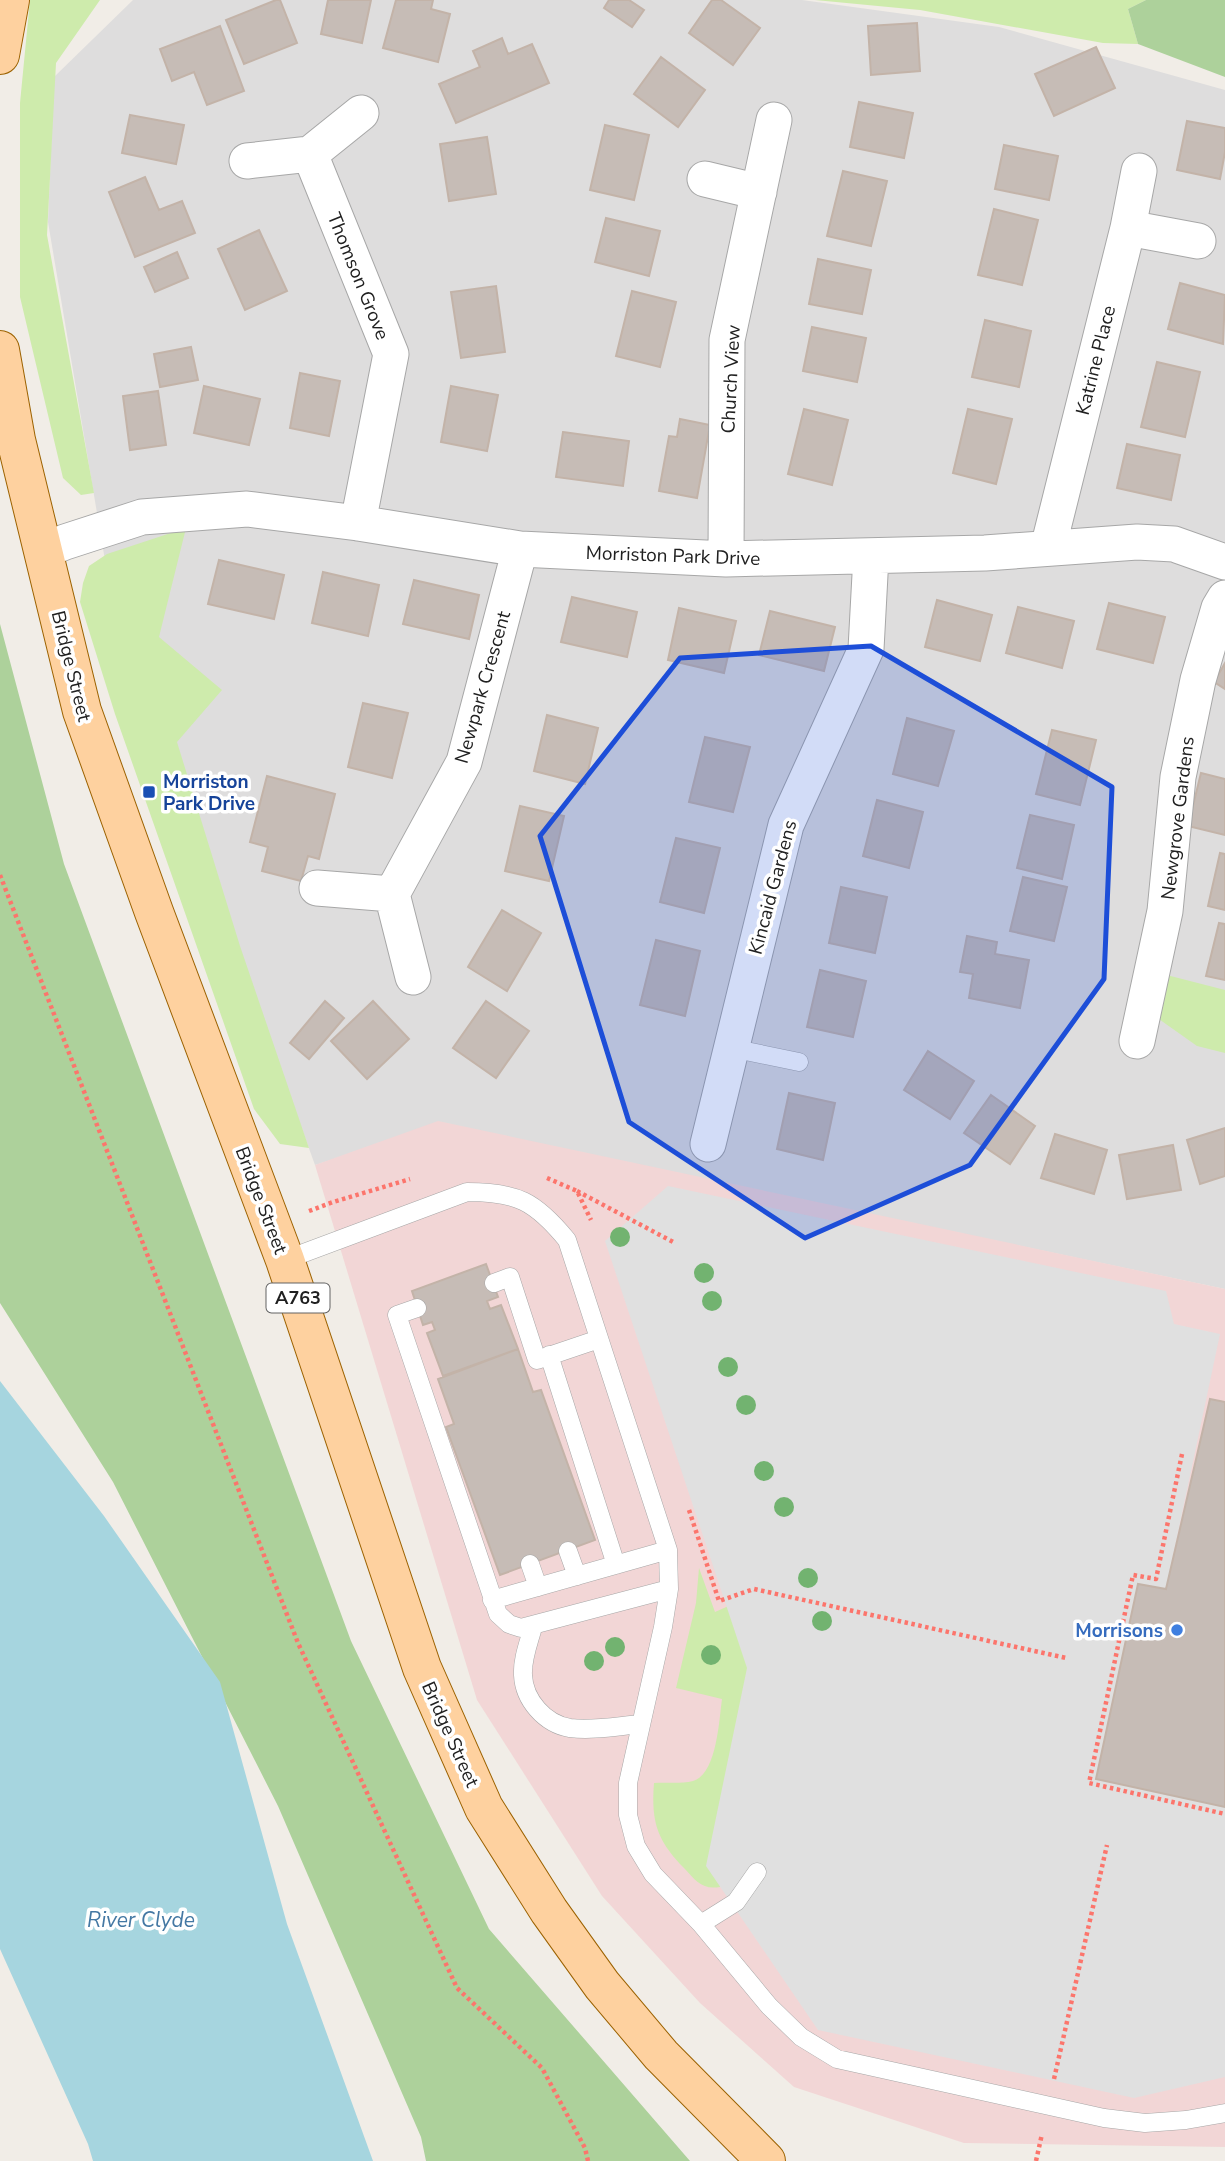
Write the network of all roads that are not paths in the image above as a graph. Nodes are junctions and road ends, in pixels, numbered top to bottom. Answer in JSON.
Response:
{"nodes":[{"id":1,"x":10,"y":0,"type":"edge"},
{"id":2,"x":0,"y":55,"type":"edge"},
{"id":3,"x":361,"y":113,"type":"dead end"},
{"id":4,"x":774,"y":120,"type":"dead end"},
{"id":5,"x":310,"y":155,"type":"junction"},
{"id":6,"x":247,"y":161,"type":"dead end"},
{"id":7,"x":1139,"y":171,"type":"dead end"},
{"id":8,"x":705,"y":179,"type":"dead end"},
{"id":9,"x":759,"y":192,"type":"junction"},
{"id":10,"x":1128,"y":228,"type":"junction"},
{"id":11,"x":1198,"y":241,"type":"dead end"},
{"id":12,"x":0,"y":350,"type":"edge"},
{"id":13,"x":358,"y":523,"type":"junction"},
{"id":14,"x":1048,"y":548,"type":"junction"},
{"id":15,"x":520,"y":549,"type":"junction"},
{"id":16,"x":43,"y":551,"type":"junction"},
{"id":17,"x":871,"y":556,"type":"junction"},
{"id":18,"x":726,"y":559,"type":"junction"},
{"id":19,"x":1225,"y":562,"type":"edge"},
{"id":20,"x":1225,"y":598,"type":"edge"},
{"id":21,"x":317,"y":888,"type":"dead end"},
{"id":22,"x":392,"y":894,"type":"junction"},
{"id":23,"x":413,"y":977,"type":"dead end"},
{"id":24,"x":1138,"y":1041,"type":"dead end"},
{"id":25,"x":731,"y":1048,"type":"junction"},
{"id":26,"x":799,"y":1062,"type":"dead end"},
{"id":27,"x":708,"y":1144,"type":"dead end"},
{"id":28,"x":279,"y":1243,"type":"junction"},
{"id":29,"x":494,"y":1283,"type":"dead end"},
{"id":30,"x":417,"y":1308,"type":"dead end"},
{"id":31,"x":599,"y":1339,"type":"junction"},
{"id":32,"x":536,"y":1360,"type":"junction"},
{"id":33,"x":668,"y":1550,"type":"junction"},
{"id":34,"x":568,"y":1551,"type":"dead end"},
{"id":35,"x":530,"y":1564,"type":"dead end"},
{"id":36,"x":616,"y":1565,"type":"junction"},
{"id":37,"x":577,"y":1576,"type":"junction"},
{"id":38,"x":538,"y":1587,"type":"junction"},
{"id":39,"x":669,"y":1589,"type":"junction"},
{"id":40,"x":492,"y":1600,"type":"junction"},
{"id":41,"x":533,"y":1627,"type":"junction"},
{"id":42,"x":641,"y":1724,"type":"junction"},
{"id":43,"x":757,"y":1872,"type":"dead end"},
{"id":44,"x":701,"y":1924,"type":"junction"},
{"id":45,"x":1225,"y":2113,"type":"edge"},
{"id":46,"x":766,"y":2161,"type":"edge"}],
"edges":[{"from":1,"to":2,"type":"main road"},
{"from":3,"to":5,"type":"street"},
{"from":4,"to":9,"type":"street","name":"Church View"},
{"from":5,"to":6,"type":"street"},
{"from":5,"to":13,"type":"street","name":"Thomson Grove"},
{"from":7,"to":10,"type":"street","name":"Katrine Place"},
{"from":8,"to":9,"type":"street"},
{"from":9,"to":18,"type":"street","name":"Church View"},
{"from":10,"to":11,"type":"street"},
{"from":10,"to":14,"type":"street","name":"Katrine Place"},
{"from":12,"to":16,"type":"main road","name":"Bridge Street","number":"A763"},
{"from":13,"to":15,"type":"street","name":"Morriston Park Drive"},
{"from":13,"to":16,"type":"street","name":"Morriston Park Drive"},
{"from":14,"to":17,"type":"street","name":"Morriston Park Drive"},
{"from":14,"to":19,"type":"street","name":"Morriston Park Drive"},
{"from":15,"to":18,"type":"street","name":"Morriston Park Drive"},
{"from":15,"to":22,"type":"street","name":"Newpark Crescent"},
{"from":16,"to":28,"type":"main road","name":"Bridge Street","number":"A763"},
{"from":17,"to":18,"type":"street","name":"Morriston Park Drive"},
{"from":17,"to":25,"type":"street","name":"Kincaid Gardens"},
{"from":20,"to":24,"type":"street","name":"Newgrove Gardens"},
{"from":21,"to":22,"type":"street"},
{"from":22,"to":23,"type":"street"},
{"from":25,"to":26,"type":"lane"},
{"from":25,"to":27,"type":"street","name":"Kincaid Gardens"},
{"from":28,"to":31,"type":"lane"},
{"from":28,"to":46,"type":"main road","name":"Bridge Street","number":"A763"},
{"from":29,"to":32,"type":"lane"},
{"from":30,"to":40,"type":"lane"},
{"from":31,"to":32,"type":"lane"},
{"from":31,"to":33,"type":"lane"},
{"from":32,"to":36,"type":"lane"},
{"from":33,"to":36,"type":"lane"},
{"from":33,"to":39,"type":"lane"},
{"from":34,"to":37,"type":"lane"},
{"from":35,"to":38,"type":"lane"},
{"from":36,"to":37,"type":"lane"},
{"from":37,"to":38,"type":"lane"},
{"from":38,"to":40,"type":"lane"},
{"from":39,"to":41,"type":"lane"},
{"from":39,"to":42,"type":"lane"},
{"from":40,"to":41,"type":"lane"},
{"from":41,"to":42,"type":"lane"},
{"from":42,"to":44,"type":"lane"},
{"from":43,"to":44,"type":"lane"},
{"from":44,"to":45,"type":"lane"}]}
